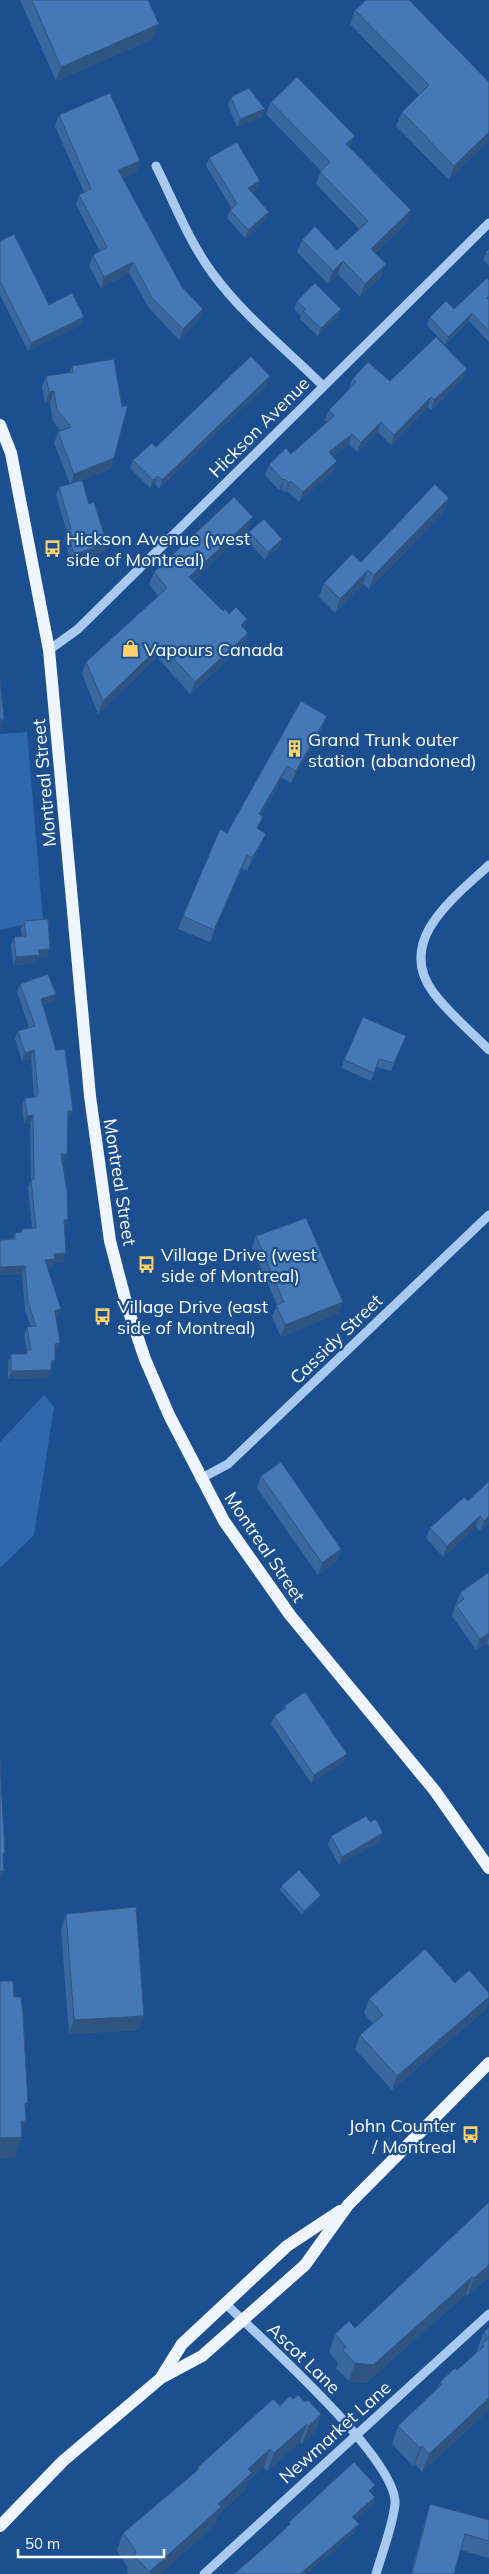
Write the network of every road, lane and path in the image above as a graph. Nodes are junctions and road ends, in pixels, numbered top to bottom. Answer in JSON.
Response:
{"nodes":[{"id":1,"x":156,"y":166,"type":"dead end"},
{"id":2,"x":489,"y":223,"type":"edge"},
{"id":3,"x":323,"y":386,"type":"junction"},
{"id":4,"x":0,"y":425,"type":"edge"},
{"id":5,"x":49,"y":650,"type":"junction"},
{"id":6,"x":489,"y":865,"type":"edge"},
{"id":7,"x":489,"y":1050,"type":"edge"},
{"id":8,"x":489,"y":1215,"type":"edge"},
{"id":9,"x":200,"y":1479,"type":"junction"},
{"id":10,"x":489,"y":1868,"type":"edge"},
{"id":11,"x":489,"y":2064,"type":"edge"},
{"id":12,"x":348,"y":2205,"type":"junction"},
{"id":13,"x":226,"y":2304,"type":"junction"},
{"id":14,"x":489,"y":2314,"type":"edge"},
{"id":15,"x":243,"y":2320,"type":"junction"},
{"id":16,"x":161,"y":2378,"type":"junction"},
{"id":17,"x":356,"y":2434,"type":"junction"},
{"id":18,"x":0,"y":2526,"type":"edge"},
{"id":19,"x":204,"y":2574,"type":"edge"},
{"id":20,"x":376,"y":2574,"type":"edge"}],
"edges":[{"from":1,"to":3,"type":"street"},
{"from":2,"to":3,"type":"street","name":"Hickson Avenue"},
{"from":3,"to":5,"type":"street","name":"Hickson Avenue"},
{"from":4,"to":5,"type":"main road","name":"Montreal Street"},
{"from":5,"to":9,"type":"main road","name":"Montreal Street"},
{"from":6,"to":7,"type":"street"},
{"from":8,"to":9,"type":"street","name":"Cassidy Street"},
{"from":9,"to":10,"type":"main road","name":"Montreal Street"},
{"from":11,"to":12,"type":"main road"},
{"from":12,"to":13,"type":"main road"},
{"from":12,"to":15,"type":"main road"},
{"from":13,"to":15,"type":"street","name":"Ascot Lane"},
{"from":13,"to":16,"type":"main road"},
{"from":14,"to":17,"type":"street","name":"Newmarket Lane"},
{"from":15,"to":16,"type":"main road"},
{"from":15,"to":17,"type":"street","name":"Ascot Lane"},
{"from":16,"to":18,"type":"main road"},
{"from":17,"to":19,"type":"street","name":"Newmarket Lane"},
{"from":17,"to":20,"type":"street","name":"Ascot Lane"}]}
